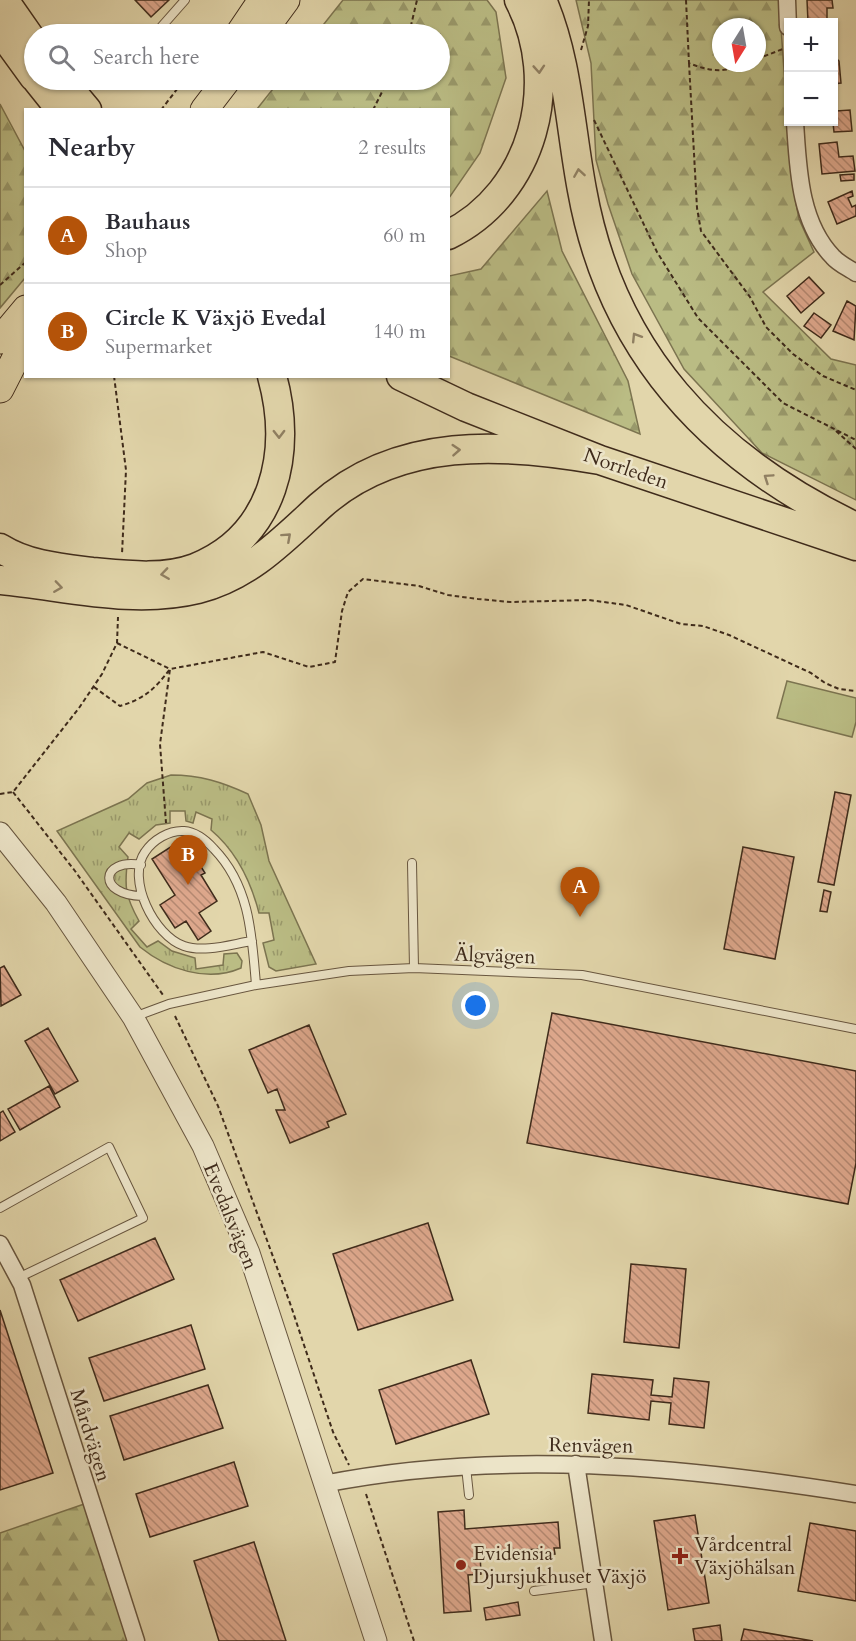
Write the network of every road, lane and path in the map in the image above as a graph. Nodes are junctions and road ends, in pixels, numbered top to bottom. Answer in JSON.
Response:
{"nodes":[{"id":1,"x":4,"y":0,"type":"edge"},
{"id":2,"x":185,"y":0,"type":"edge"},
{"id":3,"x":262,"y":0,"type":"edge"},
{"id":4,"x":286,"y":0,"type":"edge"},
{"id":5,"x":417,"y":0,"type":"edge"},
{"id":6,"x":519,"y":0,"type":"edge"},
{"id":7,"x":542,"y":0,"type":"edge"},
{"id":8,"x":587,"y":0,"type":"edge"},
{"id":9,"x":686,"y":0,"type":"edge"},
{"id":10,"x":787,"y":0,"type":"edge"},
{"id":11,"x":788,"y":18,"type":"edge"},
{"id":12,"x":164,"y":24,"type":"edge"},
{"id":13,"x":246,"y":24,"type":"edge"},
{"id":14,"x":268,"y":24,"type":"edge"},
{"id":15,"x":411,"y":24,"type":"edge"},
{"id":16,"x":24,"y":29,"type":"edge"},
{"id":17,"x":0,"y":30,"type":"edge"},
{"id":18,"x":784,"y":49,"type":"edge"},
{"id":19,"x":580,"y":54,"type":"dead end"},
{"id":20,"x":766,"y":56,"type":"edge"},
{"id":21,"x":24,"y":62,"type":"edge"},
{"id":22,"x":689,"y":63,"type":"junction"},
{"id":23,"x":712,"y":70,"type":"edge"},
{"id":24,"x":45,"y":90,"type":"edge"},
{"id":25,"x":70,"y":90,"type":"edge"},
{"id":26,"x":176,"y":90,"type":"edge"},
{"id":27,"x":200,"y":90,"type":"edge"},
{"id":28,"x":219,"y":90,"type":"edge"},
{"id":29,"x":383,"y":90,"type":"edge"},
{"id":30,"x":59,"y":108,"type":"edge"},
{"id":31,"x":85,"y":108,"type":"edge"},
{"id":32,"x":163,"y":108,"type":"edge"},
{"id":33,"x":186,"y":108,"type":"edge"},
{"id":34,"x":206,"y":108,"type":"edge"},
{"id":35,"x":374,"y":108,"type":"edge"},
{"id":36,"x":591,"y":110,"type":"dead end"},
{"id":37,"x":795,"y":126,"type":"edge"},
{"id":38,"x":450,"y":234,"type":"edge"},
{"id":39,"x":24,"y":264,"type":"edge"},
{"id":40,"x":856,"y":273,"type":"edge"},
{"id":41,"x":0,"y":285,"type":"edge"},
{"id":42,"x":24,"y":311,"type":"edge"},
{"id":43,"x":0,"y":340,"type":"edge"},
{"id":44,"x":24,"y":342,"type":"edge"},
{"id":45,"x":114,"y":378,"type":"edge"},
{"id":46,"x":272,"y":378,"type":"edge"},
{"id":47,"x":405,"y":378,"type":"edge"},
{"id":48,"x":433,"y":378,"type":"edge"},
{"id":49,"x":0,"y":388,"type":"edge"},
{"id":50,"x":856,"y":390,"type":"edge"},
{"id":51,"x":834,"y":429,"type":"junction"},
{"id":52,"x":856,"y":440,"type":"edge"},
{"id":53,"x":856,"y":449,"type":"edge"},
{"id":54,"x":600,"y":460,"type":"junction"},
{"id":55,"x":856,"y":529,"type":"edge"},
{"id":56,"x":856,"y":546,"type":"edge"},
{"id":57,"x":0,"y":548,"type":"edge"},
{"id":58,"x":122,"y":555,"type":"dead end"},
{"id":59,"x":0,"y":580,"type":"edge"},
{"id":60,"x":118,"y":613,"type":"dead end"},
{"id":61,"x":117,"y":643,"type":"junction"},
{"id":62,"x":170,"y":669,"type":"junction"},
{"id":63,"x":94,"y":687,"type":"junction"},
{"id":64,"x":856,"y":691,"type":"edge"},
{"id":65,"x":0,"y":794,"type":"edge"},
{"id":66,"x":167,"y":834,"type":"junction"},
{"id":67,"x":3,"y":843,"type":"edge"},
{"id":68,"x":412,"y":862,"type":"dead end"},
{"id":69,"x":141,"y":865,"type":"junction"},
{"id":70,"x":142,"y":896,"type":"junction"},
{"id":71,"x":252,"y":942,"type":"junction"},
{"id":72,"x":414,"y":968,"type":"junction"},
{"id":73,"x":256,"y":985,"type":"junction"},
{"id":74,"x":133,"y":1017,"type":"junction"},
{"id":75,"x":856,"y":1029,"type":"edge"},
{"id":76,"x":0,"y":1208,"type":"edge"},
{"id":77,"x":0,"y":1244,"type":"edge"},
{"id":78,"x":18,"y":1278,"type":"junction"},
{"id":79,"x":576,"y":1464,"type":"junction"},
{"id":80,"x":466,"y":1467,"type":"junction"},
{"id":81,"x":323,"y":1484,"type":"junction"},
{"id":82,"x":856,"y":1494,"type":"edge"},
{"id":83,"x":469,"y":1495,"type":"dead end"},
{"id":84,"x":595,"y":1583,"type":"junction"},
{"id":85,"x":534,"y":1591,"type":"dead end"},
{"id":86,"x":136,"y":1641,"type":"edge"},
{"id":87,"x":376,"y":1641,"type":"edge"},
{"id":88,"x":603,"y":1641,"type":"edge"}],
"edges":[{"from":1,"to":16,"type":"highway"},
{"from":2,"to":12,"type":"lane"},
{"from":3,"to":13,"type":"main road"},
{"from":4,"to":14,"type":"main road"},
{"from":5,"to":15,"type":"path"},
{"from":6,"to":38,"type":"highway","one_way":true},
{"from":55,"to":7,"type":"highway","one_way":true},
{"from":8,"to":19,"type":"path"},
{"from":9,"to":22,"type":"path"},
{"from":10,"to":11,"type":"street"},
{"from":17,"to":21,"type":"highway"},
{"from":18,"to":20,"type":"path"},
{"from":22,"to":23,"type":"path"},
{"from":22,"to":50,"type":"path"},
{"from":24,"to":30,"type":"highway"},
{"from":25,"to":31,"type":"highway"},
{"from":26,"to":32,"type":"path"},
{"from":27,"to":33,"type":"main road"},
{"from":28,"to":34,"type":"main road"},
{"from":29,"to":35,"type":"path"},
{"from":36,"to":51,"type":"path"},
{"from":37,"to":40,"type":"street"},
{"from":39,"to":41,"type":"path"},
{"from":42,"to":43,"type":"main road"},
{"from":44,"to":49,"type":"main road"},
{"from":45,"to":58,"type":"path"},
{"from":46,"to":57,"type":"highway","one_way":true},
{"from":47,"to":54,"type":"highway","name":"Norrleden"},
{"from":48,"to":55,"type":"highway","name":"Norrleden"},
{"from":51,"to":52,"type":"path"},
{"from":51,"to":53,"type":"path"},
{"from":54,"to":56,"type":"highway","name":"Norrleden"},
{"from":59,"to":54,"type":"highway","one_way":true},
{"from":60,"to":61,"type":"path"},
{"from":61,"to":62,"type":"path"},
{"from":61,"to":63,"type":"path"},
{"from":62,"to":63,"type":"path"},
{"from":62,"to":64,"type":"path"},
{"from":62,"to":66,"type":"path"},
{"from":63,"to":65,"type":"path"},
{"from":66,"to":69,"type":"lane"},
{"from":66,"to":71,"type":"lane"},
{"from":67,"to":74,"type":"street","name":"Evedalsvägen"},
{"from":68,"to":72,"type":"lane"},
{"from":69,"to":70,"type":"lane"},
{"from":69,"to":70,"type":"lane"},
{"from":70,"to":71,"type":"lane"},
{"from":71,"to":73,"type":"lane"},
{"from":72,"to":73,"type":"lane","name":"Älgvägen"},
{"from":72,"to":75,"type":"lane","name":"Älgvägen"},
{"from":73,"to":74,"type":"lane","name":"Älgvägen"},
{"from":74,"to":81,"type":"street","name":"Evedalsvägen"},
{"from":76,"to":78,"type":"lane"},
{"from":77,"to":78,"type":"street","name":"Mårdvägen"},
{"from":78,"to":86,"type":"street","name":"Mårdvägen"},
{"from":79,"to":80,"type":"street","name":"Renvägen"},
{"from":79,"to":82,"type":"street","name":"Renvägen"},
{"from":79,"to":84,"type":"street"},
{"from":80,"to":81,"type":"street","name":"Renvägen"},
{"from":80,"to":83,"type":"lane"},
{"from":81,"to":87,"type":"street","name":"Evedalsvägen"},
{"from":84,"to":85,"type":"lane"},
{"from":84,"to":88,"type":"street"}]}
